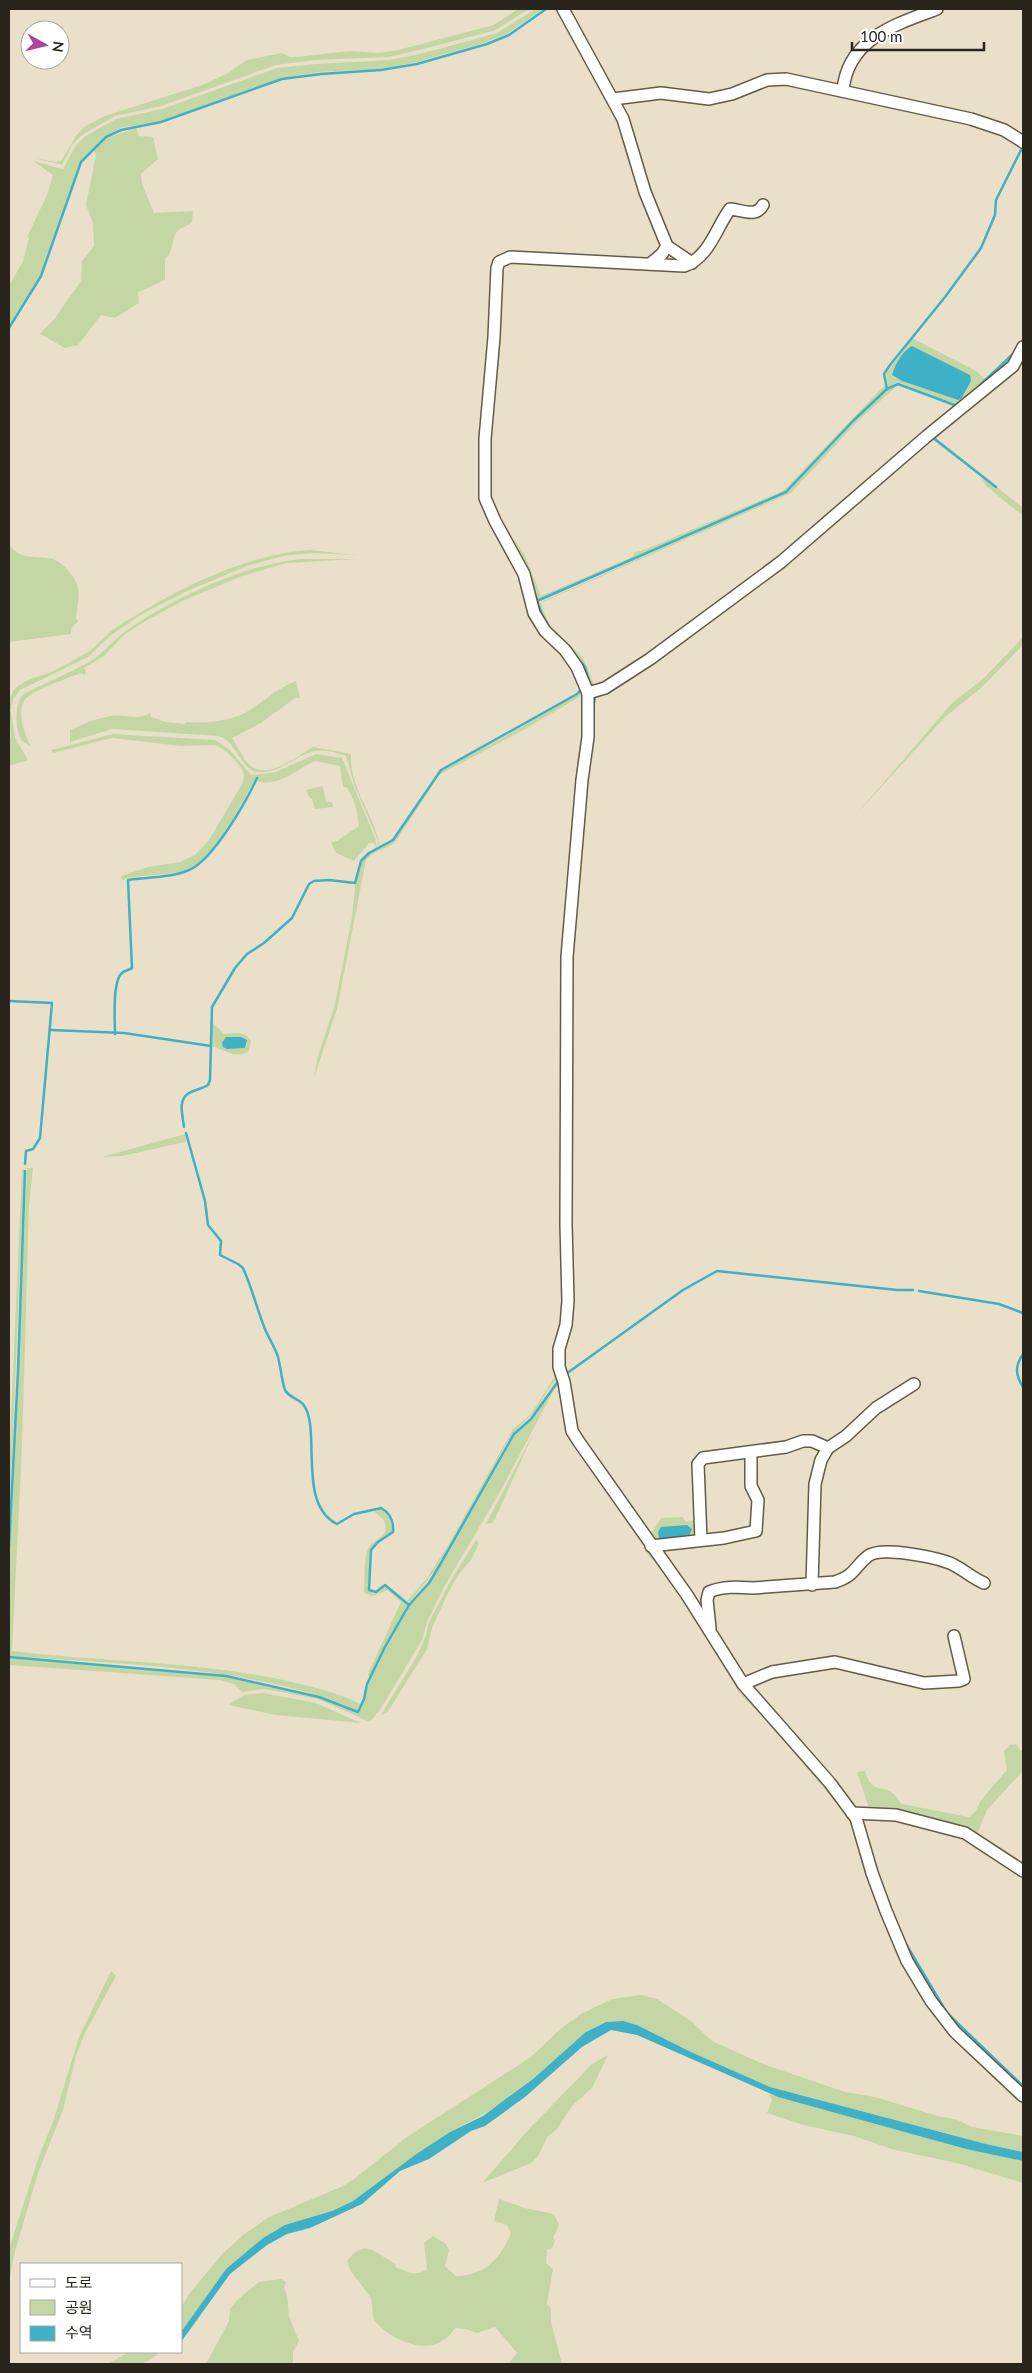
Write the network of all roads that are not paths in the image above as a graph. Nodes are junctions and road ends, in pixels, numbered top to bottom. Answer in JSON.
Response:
{"nodes":[{"id":1,"x":563,"y":9,"type":"edge"},
{"id":2,"x":937,"y":9,"type":"edge"},
{"id":3,"x":843,"y":91,"type":"junction"},
{"id":4,"x":613,"y":99,"type":"junction"},
{"id":5,"x":1023,"y":142,"type":"edge"},
{"id":6,"x":763,"y":205,"type":"dead end"},
{"id":7,"x":667,"y":246,"type":"junction"},
{"id":8,"x":692,"y":263,"type":"junction"},
{"id":9,"x":650,"y":264,"type":"junction"},
{"id":10,"x":1023,"y":347,"type":"edge"},
{"id":11,"x":588,"y":693,"type":"junction"},
{"id":12,"x":914,"y":1384,"type":"dead end"},
{"id":13,"x":828,"y":1448,"type":"junction"},
{"id":14,"x":751,"y":1452,"type":"junction"},
{"id":15,"x":701,"y":1540,"type":"junction"},
{"id":16,"x":651,"y":1546,"type":"junction"},
{"id":17,"x":984,"y":1583,"type":"dead end"},
{"id":18,"x":812,"y":1585,"type":"junction"},
{"id":19,"x":710,"y":1632,"type":"junction"},
{"id":20,"x":954,"y":1636,"type":"dead end"},
{"id":21,"x":744,"y":1684,"type":"junction"},
{"id":22,"x":852,"y":1813,"type":"junction"},
{"id":23,"x":1023,"y":1871,"type":"edge"},
{"id":24,"x":1023,"y":2096,"type":"edge"}],
"edges":[{"from":1,"to":4,"type":"street"},
{"from":2,"to":3,"type":"street"},
{"from":3,"to":4,"type":"street"},
{"from":3,"to":5,"type":"street"},
{"from":4,"to":7,"type":"street"},
{"from":6,"to":8,"type":"street"},
{"from":7,"to":8,"type":"street"},
{"from":7,"to":9,"type":"street"},
{"from":8,"to":9,"type":"street"},
{"from":9,"to":11,"type":"street"},
{"from":10,"to":11,"type":"street"},
{"from":11,"to":16,"type":"street"},
{"from":12,"to":13,"type":"street"},
{"from":13,"to":14,"type":"street"},
{"from":13,"to":18,"type":"street"},
{"from":14,"to":15,"type":"street"},
{"from":14,"to":15,"type":"street"},
{"from":15,"to":16,"type":"street"},
{"from":16,"to":19,"type":"street"},
{"from":17,"to":18,"type":"street"},
{"from":18,"to":19,"type":"street"},
{"from":19,"to":21,"type":"street"},
{"from":20,"to":21,"type":"street"},
{"from":21,"to":22,"type":"street"},
{"from":22,"to":23,"type":"street"},
{"from":22,"to":24,"type":"street"}]}
